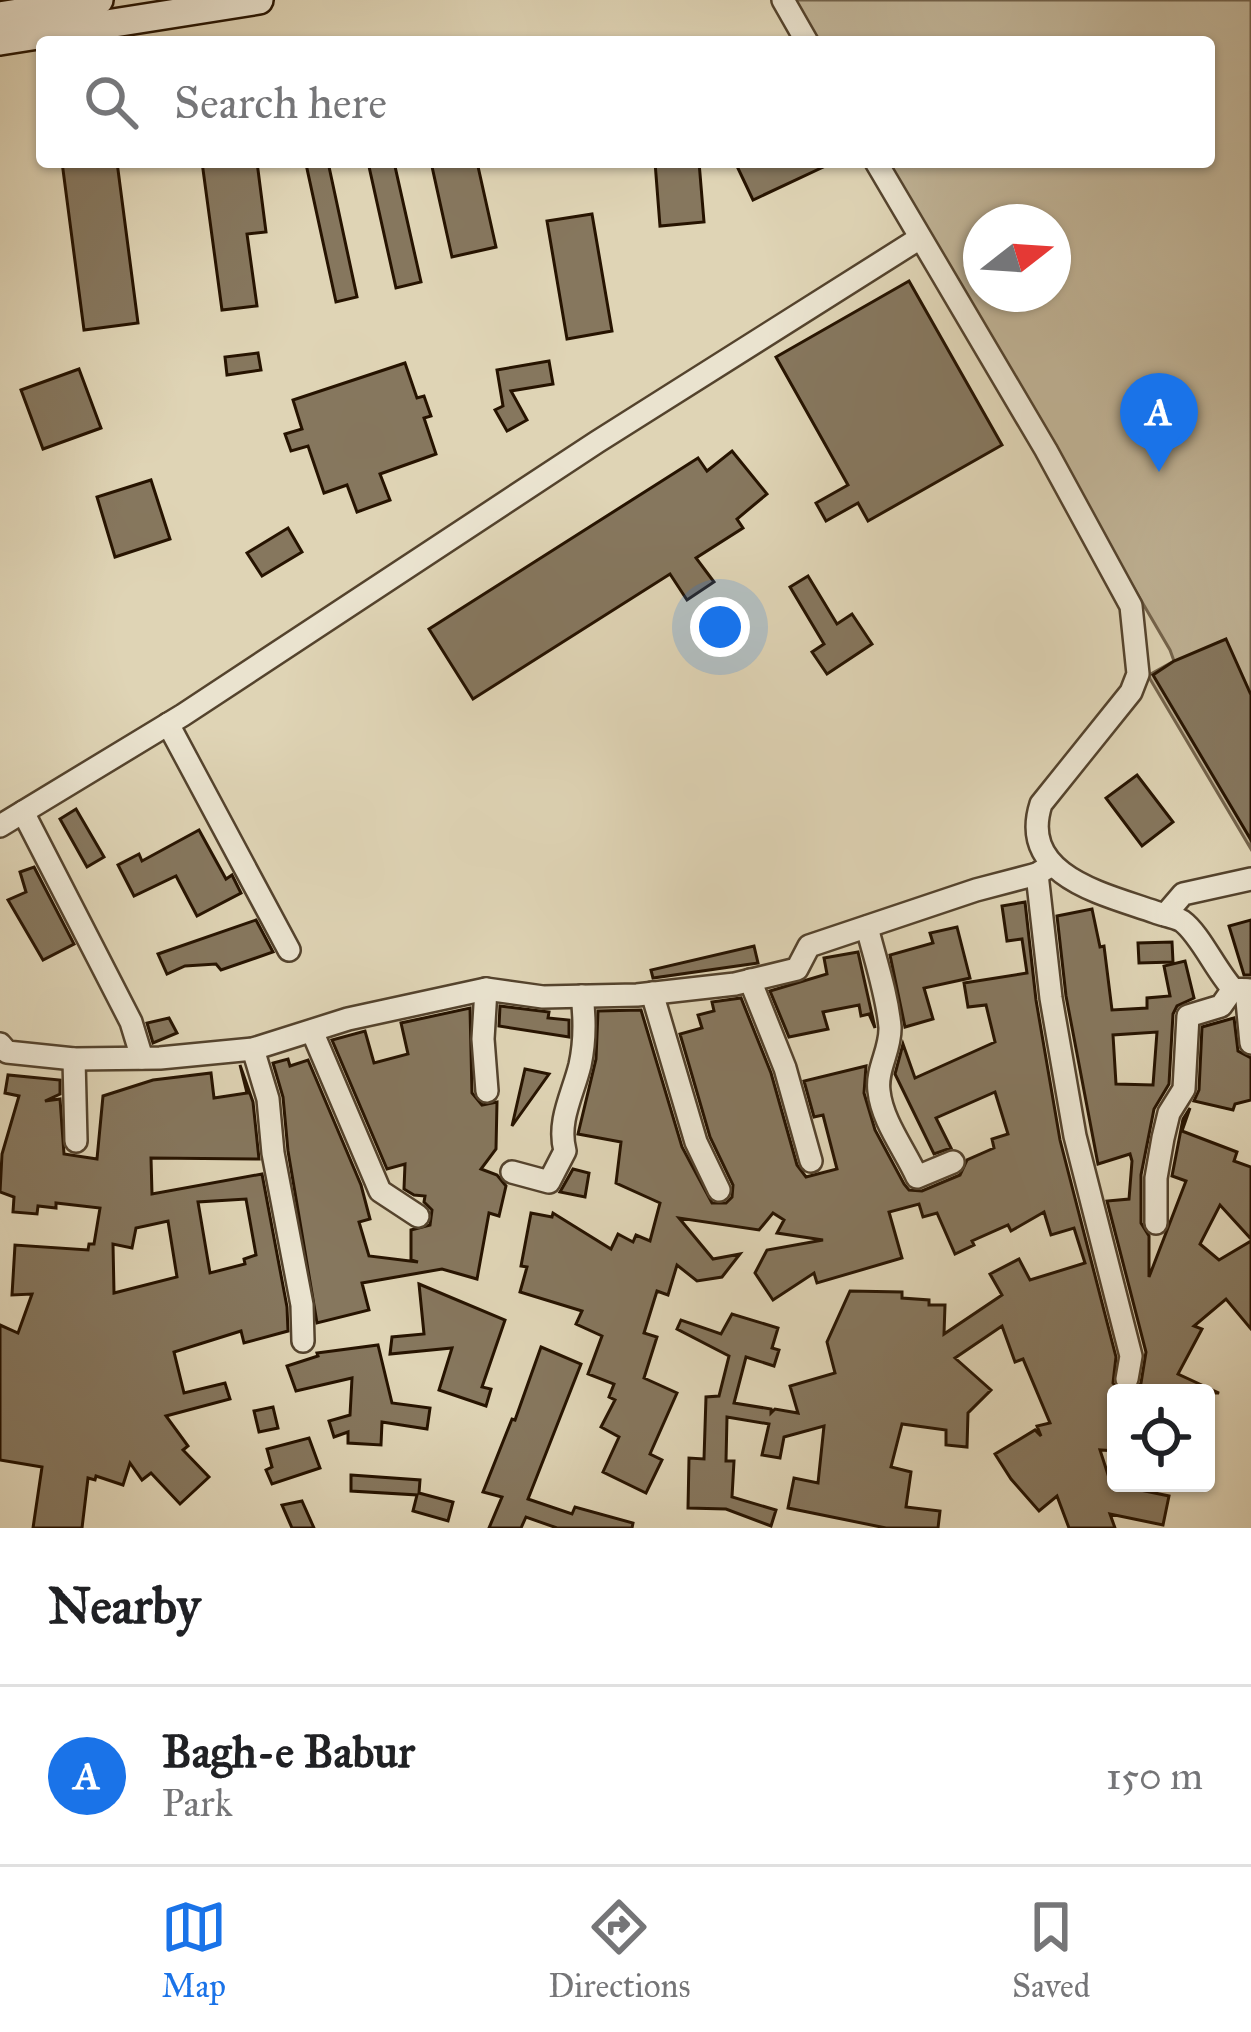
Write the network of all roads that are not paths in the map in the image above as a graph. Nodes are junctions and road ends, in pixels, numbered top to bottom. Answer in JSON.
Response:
{"nodes":[{"id":1,"x":99,"y":0,"type":"edge"},
{"id":2,"x":259,"y":0,"type":"edge"},
{"id":3,"x":782,"y":0,"type":"edge"},
{"id":4,"x":0,"y":16,"type":"edge"},
{"id":5,"x":803,"y":36,"type":"edge"},
{"id":6,"x":0,"y":41,"type":"edge"},
{"id":7,"x":879,"y":168,"type":"edge"},
{"id":8,"x":920,"y":238,"type":"junction"},
{"id":9,"x":167,"y":724,"type":"junction"},
{"id":10,"x":23,"y":812,"type":"junction"},
{"id":11,"x":0,"y":826,"type":"edge"},
{"id":12,"x":1044,"y":870,"type":"junction"},
{"id":13,"x":1251,"y":879,"type":"edge"},
{"id":14,"x":1165,"y":915,"type":"junction"},
{"id":15,"x":867,"y":927,"type":"junction"},
{"id":16,"x":289,"y":950,"type":"dead end"},
{"id":17,"x":750,"y":980,"type":"junction"},
{"id":18,"x":486,"y":989,"type":"junction"},
{"id":19,"x":1243,"y":989,"type":"edge"},
{"id":20,"x":652,"y":993,"type":"junction"},
{"id":21,"x":582,"y":996,"type":"junction"},
{"id":22,"x":312,"y":1030,"type":"junction"},
{"id":23,"x":1251,"y":1043,"type":"edge"},
{"id":24,"x":0,"y":1044,"type":"edge"},
{"id":25,"x":253,"y":1049,"type":"junction"},
{"id":26,"x":142,"y":1058,"type":"junction"},
{"id":27,"x":74,"y":1059,"type":"junction"},
{"id":28,"x":488,"y":1091,"type":"dead end"},
{"id":29,"x":76,"y":1142,"type":"dead end"},
{"id":30,"x":812,"y":1161,"type":"dead end"},
{"id":31,"x":953,"y":1162,"type":"dead end"},
{"id":32,"x":512,"y":1172,"type":"dead end"},
{"id":33,"x":719,"y":1190,"type":"dead end"},
{"id":34,"x":418,"y":1216,"type":"dead end"},
{"id":35,"x":1156,"y":1223,"type":"dead end"},
{"id":36,"x":303,"y":1341,"type":"dead end"},
{"id":37,"x":1127,"y":1379,"type":"dead end"}],
"edges":[{"from":1,"to":4,"type":"main road"},
{"from":2,"to":6,"type":"main road"},
{"from":3,"to":5,"type":"street"},
{"from":7,"to":8,"type":"street"},
{"from":8,"to":9,"type":"street"},
{"from":8,"to":12,"type":"street"},
{"from":9,"to":10,"type":"street"},
{"from":9,"to":16,"type":"street"},
{"from":10,"to":11,"type":"street"},
{"from":10,"to":26,"type":"street"},
{"from":12,"to":14,"type":"street"},
{"from":12,"to":15,"type":"street"},
{"from":12,"to":37,"type":"street"},
{"from":13,"to":14,"type":"street"},
{"from":14,"to":19,"type":"street"},
{"from":15,"to":17,"type":"street"},
{"from":15,"to":31,"type":"street"},
{"from":17,"to":20,"type":"street"},
{"from":17,"to":30,"type":"street"},
{"from":18,"to":21,"type":"street"},
{"from":18,"to":22,"type":"street"},
{"from":18,"to":28,"type":"street"},
{"from":19,"to":23,"type":"street"},
{"from":19,"to":35,"type":"street"},
{"from":20,"to":21,"type":"street"},
{"from":20,"to":33,"type":"street"},
{"from":21,"to":32,"type":"street"},
{"from":22,"to":25,"type":"street"},
{"from":22,"to":34,"type":"street"},
{"from":24,"to":27,"type":"street"},
{"from":25,"to":26,"type":"street"},
{"from":25,"to":36,"type":"street"},
{"from":26,"to":27,"type":"street"},
{"from":27,"to":29,"type":"street"}]}
